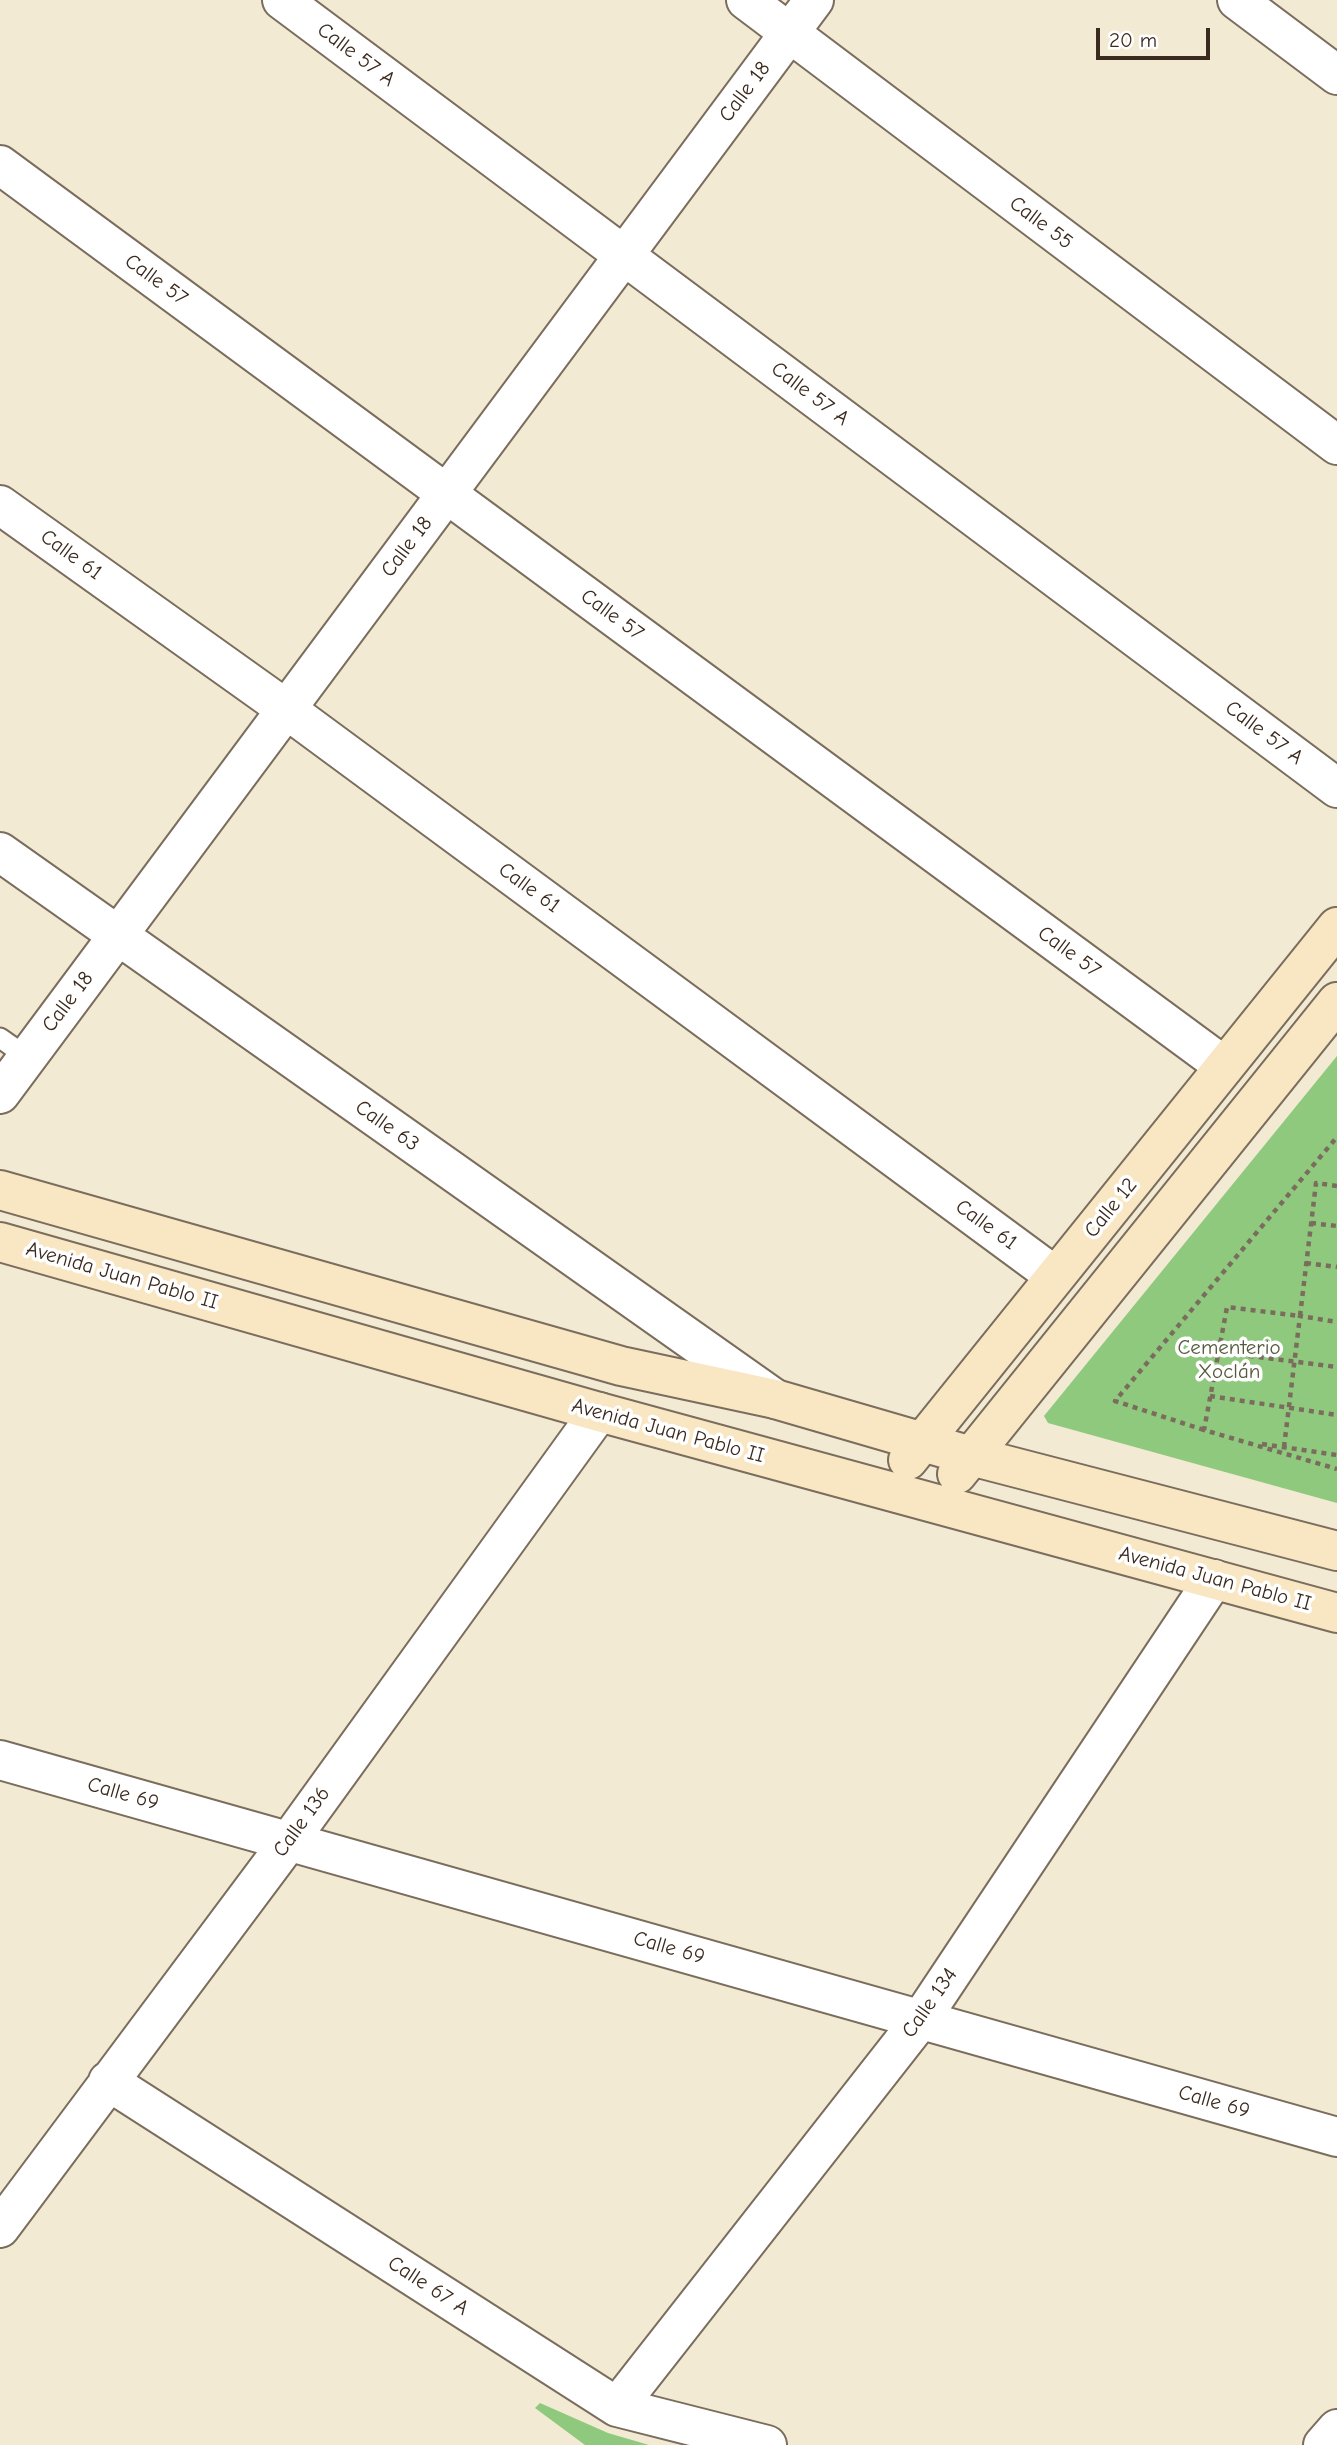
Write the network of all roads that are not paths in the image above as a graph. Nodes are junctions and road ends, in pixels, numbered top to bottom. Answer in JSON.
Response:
{"nodes":[{"id":1,"x":282,"y":0,"type":"edge"},
{"id":2,"x":746,"y":0,"type":"edge"},
{"id":3,"x":814,"y":0,"type":"edge"},
{"id":4,"x":1237,"y":0,"type":"edge"},
{"id":5,"x":789,"y":33,"type":"junction"},
{"id":6,"x":1337,"y":75,"type":"edge"},
{"id":7,"x":0,"y":165,"type":"edge"},
{"id":8,"x":624,"y":255,"type":"junction"},
{"id":9,"x":1337,"y":445,"type":"edge"},
{"id":10,"x":446,"y":493,"type":"junction"},
{"id":11,"x":0,"y":505,"type":"edge"},
{"id":12,"x":286,"y":709,"type":"junction"},
{"id":13,"x":1337,"y":788,"type":"edge"},
{"id":14,"x":0,"y":852,"type":"edge"},
{"id":15,"x":1337,"y":927,"type":"edge"},
{"id":16,"x":117,"y":936,"type":"junction"},
{"id":17,"x":1337,"y":1002,"type":"edge"},
{"id":18,"x":14,"y":1048,"type":"edge"},
{"id":19,"x":1224,"y":1066,"type":"junction"},
{"id":20,"x":0,"y":1094,"type":"edge"},
{"id":21,"x":0,"y":1190,"type":"edge"},
{"id":22,"x":0,"y":1242,"type":"edge"},
{"id":23,"x":1055,"y":1276,"type":"junction"},
{"id":24,"x":775,"y":1399,"type":"junction"},
{"id":25,"x":599,"y":1412,"type":"junction"},
{"id":26,"x":922,"y":1441,"type":"junction"},
{"id":27,"x":971,"y":1456,"type":"junction"},
{"id":28,"x":886,"y":1490,"type":"junction"},
{"id":29,"x":934,"y":1503,"type":"junction"},
{"id":30,"x":1337,"y":1550,"type":"edge"},
{"id":31,"x":1214,"y":1579,"type":"junction"},
{"id":32,"x":1337,"y":1613,"type":"edge"},
{"id":33,"x":0,"y":1760,"type":"edge"},
{"id":34,"x":289,"y":1841,"type":"junction"},
{"id":35,"x":921,"y":2019,"type":"junction"},
{"id":36,"x":108,"y":2081,"type":"junction"},
{"id":37,"x":1337,"y":2137,"type":"edge"},
{"id":38,"x":7,"y":2204,"type":"edge"},
{"id":39,"x":617,"y":2407,"type":"junction"},
{"id":40,"x":1337,"y":2429,"type":"edge"},
{"id":41,"x":766,"y":2445,"type":"edge"},
{"id":42,"x":1323,"y":2445,"type":"edge"}],
"edges":[{"from":1,"to":8,"type":"street","name":"Calle 57 A"},
{"from":2,"to":5,"type":"street","name":"Calle 55"},
{"from":3,"to":5,"type":"street","name":"Calle 18"},
{"from":4,"to":6,"type":"street"},
{"from":5,"to":8,"type":"street","name":"Calle 18"},
{"from":5,"to":9,"type":"street","name":"Calle 55"},
{"from":7,"to":10,"type":"street","name":"Calle 57"},
{"from":8,"to":10,"type":"street","name":"Calle 18"},
{"from":8,"to":13,"type":"street","name":"Calle 57 A"},
{"from":10,"to":12,"type":"street","name":"Calle 18"},
{"from":10,"to":19,"type":"street","name":"Calle 57"},
{"from":11,"to":12,"type":"street","name":"Calle 61"},
{"from":12,"to":16,"type":"street","name":"Calle 18"},
{"from":12,"to":23,"type":"street","name":"Calle 61"},
{"from":14,"to":16,"type":"street","name":"Calle 63"},
{"from":15,"to":19,"type":"main road","name":"Calle 12"},
{"from":16,"to":18,"type":"street","name":"Calle 18"},
{"from":16,"to":24,"type":"street","name":"Calle 63"},
{"from":17,"to":27,"type":"main road"},
{"from":18,"to":20,"type":"street","name":"Calle 18"},
{"from":19,"to":23,"type":"main road","name":"Calle 12"},
{"from":21,"to":24,"type":"main road"},
{"from":22,"to":25,"type":"main road","name":"Avenida Juan Pablo II"},
{"from":23,"to":26,"type":"main road","name":"Calle 12"},
{"from":24,"to":26,"type":"main road"},
{"from":25,"to":28,"type":"main road","name":"Avenida Juan Pablo II"},
{"from":25,"to":34,"type":"street","name":"Calle 136"},
{"from":26,"to":27,"type":"main road"},
{"from":26,"to":28,"type":"main road","name":"Calle 12"},
{"from":27,"to":29,"type":"main road"},
{"from":27,"to":30,"type":"main road"},
{"from":28,"to":29,"type":"main road","name":"Avenida Juan Pablo II"},
{"from":29,"to":31,"type":"main road","name":"Avenida Juan Pablo II"},
{"from":31,"to":32,"type":"main road","name":"Avenida Juan Pablo II"},
{"from":31,"to":35,"type":"street","name":"Calle 134"},
{"from":33,"to":34,"type":"street","name":"Calle 69"},
{"from":34,"to":35,"type":"street","name":"Calle 69"},
{"from":34,"to":36,"type":"street","name":"Calle 136"},
{"from":35,"to":37,"type":"street","name":"Calle 69"},
{"from":35,"to":39,"type":"street","name":"Calle 134"},
{"from":36,"to":38,"type":"street","name":"Calle 136"},
{"from":36,"to":39,"type":"street","name":"Calle 67 A"},
{"from":39,"to":41,"type":"street","name":"Calle 67 A"},
{"from":40,"to":42,"type":"street"}]}
